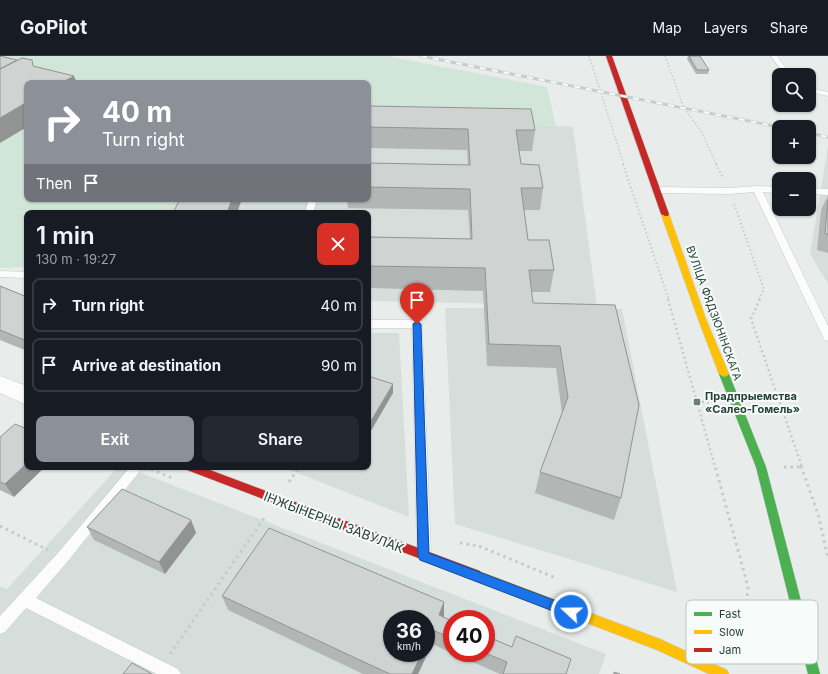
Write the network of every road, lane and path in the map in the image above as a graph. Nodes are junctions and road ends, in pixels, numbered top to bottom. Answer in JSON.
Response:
{"nodes":[{"id":1,"x":589,"y":56,"type":"edge"},
{"id":2,"x":609,"y":56,"type":"edge"},
{"id":3,"x":665,"y":56,"type":"edge"},
{"id":4,"x":774,"y":56,"type":"edge"},
{"id":5,"x":783,"y":68,"type":"edge"},
{"id":6,"x":816,"y":91,"type":"edge"},
{"id":7,"x":828,"y":94,"type":"edge"},
{"id":8,"x":757,"y":189,"type":"junction"},
{"id":9,"x":657,"y":190,"type":"junction"},
{"id":10,"x":772,"y":190,"type":"edge"},
{"id":11,"x":730,"y":191,"type":"junction"},
{"id":12,"x":816,"y":191,"type":"edge"},
{"id":13,"x":828,"y":192,"type":"edge"},
{"id":14,"x":0,"y":274,"type":"edge"},
{"id":15,"x":24,"y":275,"type":"edge"},
{"id":16,"x":371,"y":324,"type":"edge"},
{"id":17,"x":828,"y":337,"type":"edge"},
{"id":18,"x":0,"y":384,"type":"edge"},
{"id":19,"x":24,"y":395,"type":"edge"},
{"id":20,"x":136,"y":470,"type":"edge"},
{"id":21,"x":199,"y":470,"type":"edge"},
{"id":22,"x":267,"y":515,"type":"dead end"},
{"id":23,"x":0,"y":526,"type":"edge"},
{"id":24,"x":424,"y":556,"type":"junction"},
{"id":25,"x":63,"y":557,"type":"junction"},
{"id":26,"x":828,"y":558,"type":"edge"},
{"id":27,"x":25,"y":600,"type":"junction"},
{"id":28,"x":747,"y":600,"type":"edge"},
{"id":29,"x":795,"y":600,"type":"edge"},
{"id":30,"x":0,"y":627,"type":"edge"},
{"id":31,"x":686,"y":660,"type":"edge"},
{"id":32,"x":693,"y":664,"type":"edge"},
{"id":33,"x":811,"y":664,"type":"edge"},
{"id":34,"x":703,"y":670,"type":"edge"},
{"id":35,"x":167,"y":671,"type":"edge"},
{"id":36,"x":723,"y":674,"type":"edge"},
{"id":37,"x":814,"y":674,"type":"edge"}],
"edges":[{"from":1,"to":28,"type":"path"},
{"from":2,"to":9,"type":"main road","name":"ВУЛІЦА ФЯДЗЮНІНСКАГА"},
{"from":3,"to":11,"type":"path"},
{"from":4,"to":5,"type":"lane"},
{"from":6,"to":7,"type":"lane"},
{"from":8,"to":10,"type":"lane"},
{"from":8,"to":11,"type":"lane"},
{"from":8,"to":17,"type":"lane"},
{"from":9,"to":11,"type":"lane"},
{"from":9,"to":29,"type":"main road","name":"ВУЛІЦА ФЯДЗЮНІНСКАГА"},
{"from":11,"to":26,"type":"path"},
{"from":12,"to":13,"type":"lane"},
{"from":14,"to":15,"type":"lane"},
{"from":16,"to":24,"type":"lane"},
{"from":18,"to":19,"type":"street"},
{"from":20,"to":25,"type":"lane"},
{"from":21,"to":24,"type":"main road","name":"ІНЖЫНЕРНЫ ЗАВУЛАК"},
{"from":22,"to":35,"type":"path"},
{"from":23,"to":25,"type":"path"},
{"from":24,"to":31,"type":"main road","name":"ІНЖЫНЕРНЫ ЗАВУЛАК"},
{"from":25,"to":27,"type":"lane"},
{"from":27,"to":30,"type":"lane"},
{"from":27,"to":35,"type":"lane"},
{"from":32,"to":34,"type":"main road","name":"ІНЖЫНЕРНЫ ЗАВУЛАК"},
{"from":33,"to":37,"type":"main road","name":"ВУЛІЦА ФЯДЗЮНІНСКАГА"},
{"from":34,"to":36,"type":"main road","name":"ІНЖЫНЕРНЫ ЗАВУЛАК"}]}
